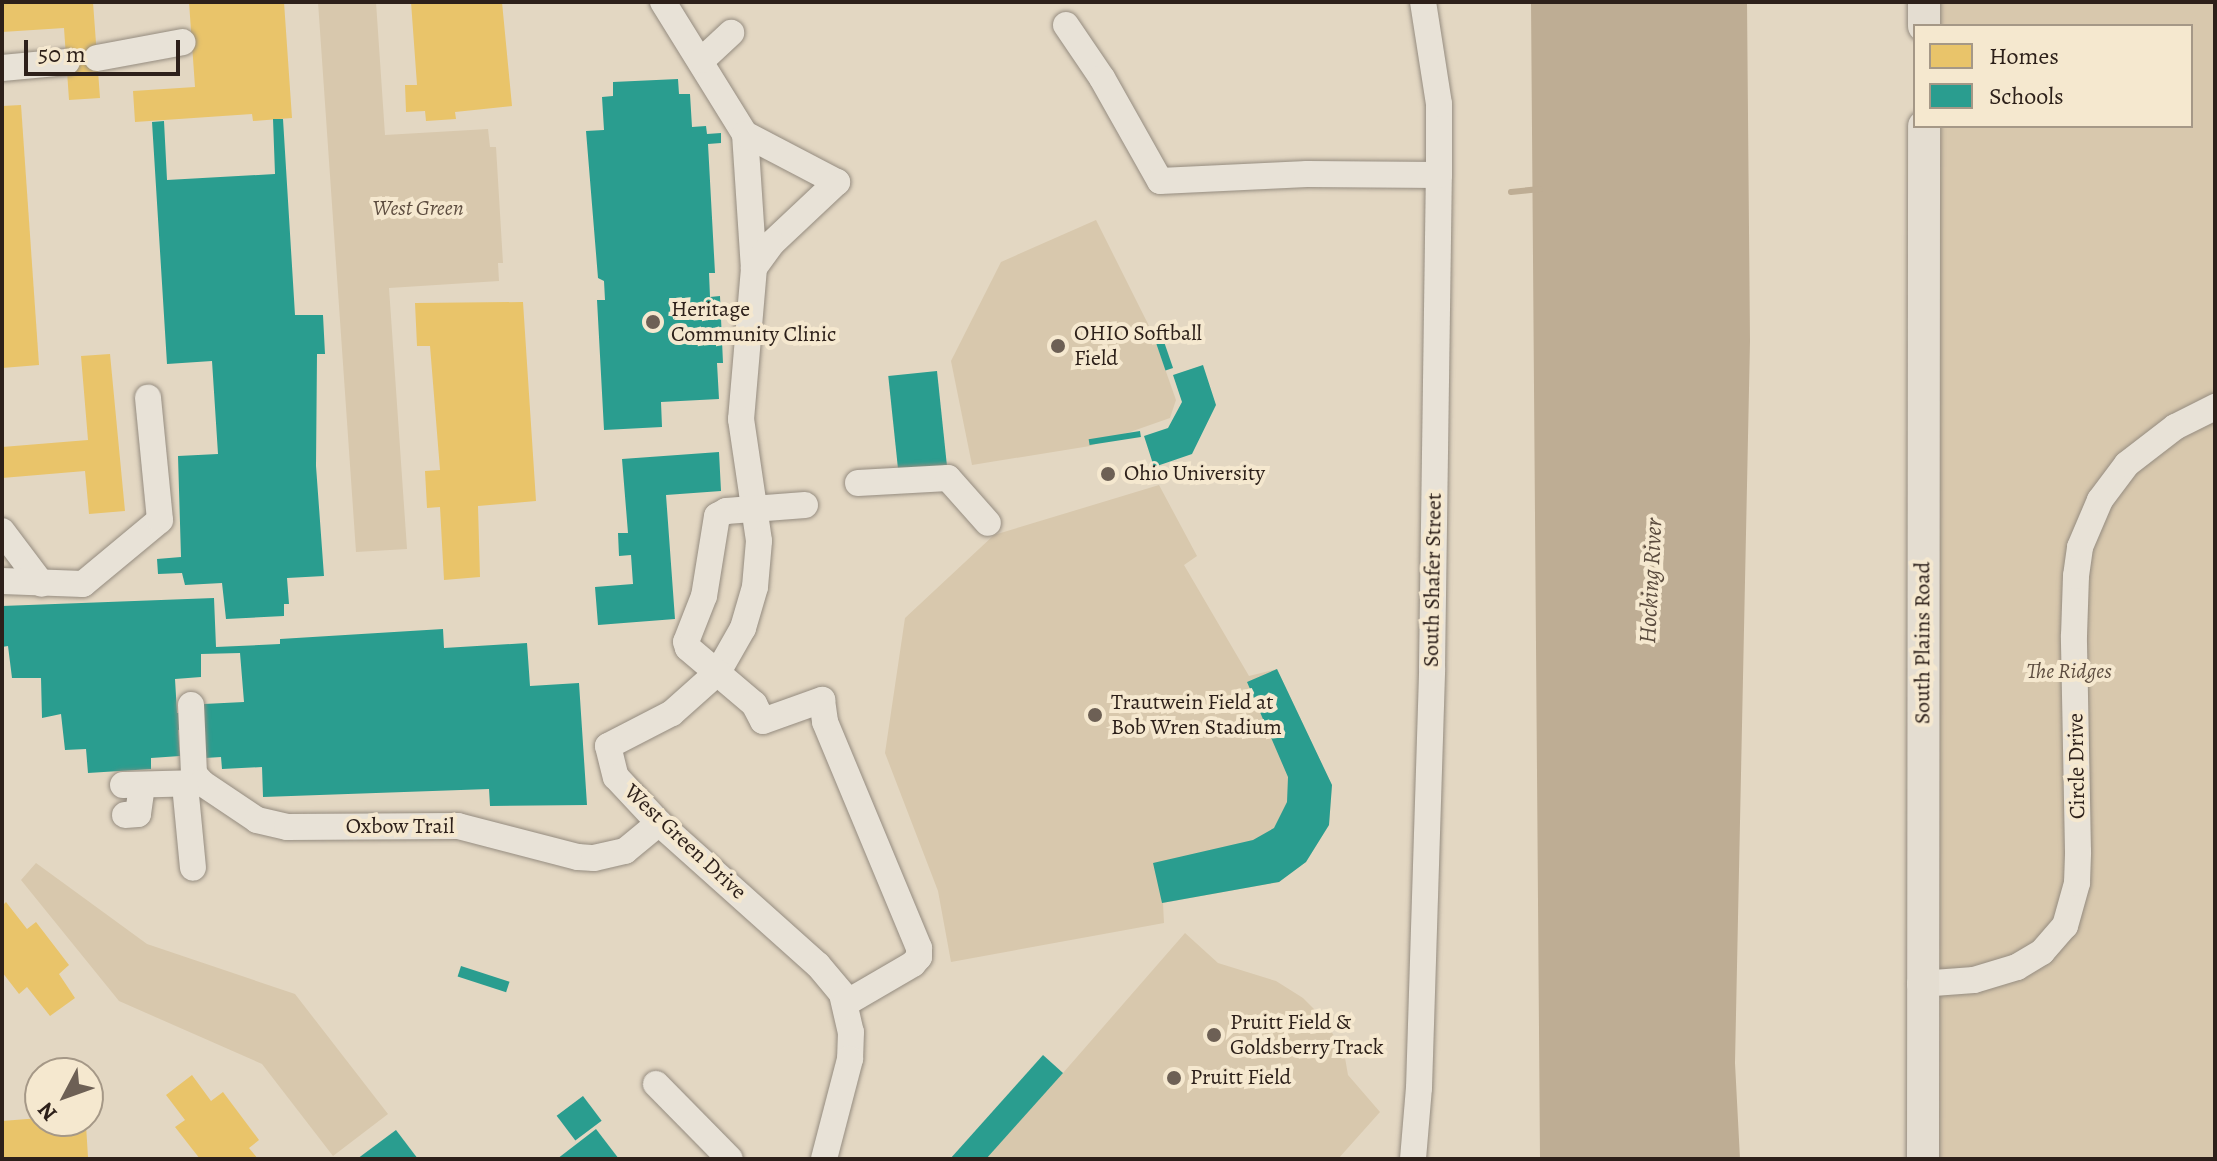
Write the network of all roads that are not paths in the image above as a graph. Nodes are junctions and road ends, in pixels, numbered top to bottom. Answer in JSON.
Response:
{"nodes":[{"id":1,"x":663,"y":2,"type":"edge"},
{"id":2,"x":1423,"y":2,"type":"edge"},
{"id":3,"x":1924,"y":2,"type":"edge"},
{"id":4,"x":1924,"y":24,"type":"edge"},
{"id":5,"x":1066,"y":25,"type":"dead end"},
{"id":6,"x":731,"y":33,"type":"dead end"},
{"id":7,"x":183,"y":42,"type":"dead end"},
{"id":8,"x":97,"y":58,"type":"dead end"},
{"id":9,"x":702,"y":60,"type":"junction"},
{"id":10,"x":67,"y":62,"type":"dead end"},
{"id":11,"x":2,"y":68,"type":"edge"},
{"id":12,"x":1924,"y":128,"type":"edge"},
{"id":13,"x":745,"y":134,"type":"junction"},
{"id":14,"x":1439,"y":175,"type":"junction"},
{"id":15,"x":754,"y":268,"type":"junction"},
{"id":16,"x":148,"y":398,"type":"dead end"},
{"id":17,"x":2215,"y":407,"type":"edge"},
{"id":18,"x":858,"y":483,"type":"dead end"},
{"id":19,"x":805,"y":505,"type":"dead end"},
{"id":20,"x":756,"y":508,"type":"junction"},
{"id":21,"x":988,"y":523,"type":"dead end"},
{"id":22,"x":2,"y":531,"type":"edge"},
{"id":23,"x":2,"y":581,"type":"edge"},
{"id":24,"x":42,"y":584,"type":"junction"},
{"id":25,"x":718,"y":672,"type":"junction"},
{"id":26,"x":191,"y":705,"type":"dead end"},
{"id":27,"x":194,"y":784,"type":"junction"},
{"id":28,"x":125,"y":815,"type":"dead end"},
{"id":29,"x":659,"y":823,"type":"junction"},
{"id":30,"x":193,"y":868,"type":"dead end"},
{"id":31,"x":1920,"y":984,"type":"junction"},
{"id":32,"x":846,"y":1003,"type":"junction"},
{"id":33,"x":656,"y":1084,"type":"dead end"},
{"id":34,"x":730,"y":1159,"type":"edge"},
{"id":35,"x":824,"y":1159,"type":"edge"},
{"id":36,"x":1413,"y":1159,"type":"edge"},
{"id":37,"x":1923,"y":1159,"type":"edge"}],
"edges":[{"from":1,"to":9,"type":"street","name":"West Green Drive"},
{"from":2,"to":14,"type":"street","name":"South Shafer Street"},
{"from":3,"to":4,"type":"main road"},
{"from":5,"to":14,"type":"street"},
{"from":6,"to":9,"type":"street"},
{"from":7,"to":8,"type":"street"},
{"from":9,"to":13,"type":"street","name":"West Green Drive"},
{"from":10,"to":11,"type":"street"},
{"from":12,"to":31,"type":"main road","name":"South Plains Road"},
{"from":13,"to":15,"type":"street","name":"West Green Drive"},
{"from":13,"to":15,"type":"street"},
{"from":14,"to":36,"type":"street","name":"South Shafer Street"},
{"from":15,"to":20,"type":"street","name":"West Green Drive"},
{"from":16,"to":24,"type":"street"},
{"from":17,"to":31,"type":"street","name":"Circle Drive"},
{"from":18,"to":21,"type":"street"},
{"from":19,"to":20,"type":"street"},
{"from":20,"to":25,"type":"street","name":"West Green Drive"},
{"from":20,"to":25,"type":"street"},
{"from":22,"to":24,"type":"street"},
{"from":23,"to":24,"type":"street"},
{"from":25,"to":29,"type":"street","name":"West Green Drive"},
{"from":25,"to":32,"type":"street"},
{"from":26,"to":27,"type":"street"},
{"from":27,"to":28,"type":"street"},
{"from":27,"to":29,"type":"street","name":"Oxbow Trail"},
{"from":27,"to":30,"type":"street"},
{"from":29,"to":32,"type":"street","name":"West Green Drive"},
{"from":31,"to":37,"type":"main road","name":"South Plains Road"},
{"from":32,"to":35,"type":"street","name":"West Green Drive"},
{"from":33,"to":34,"type":"street"}]}
